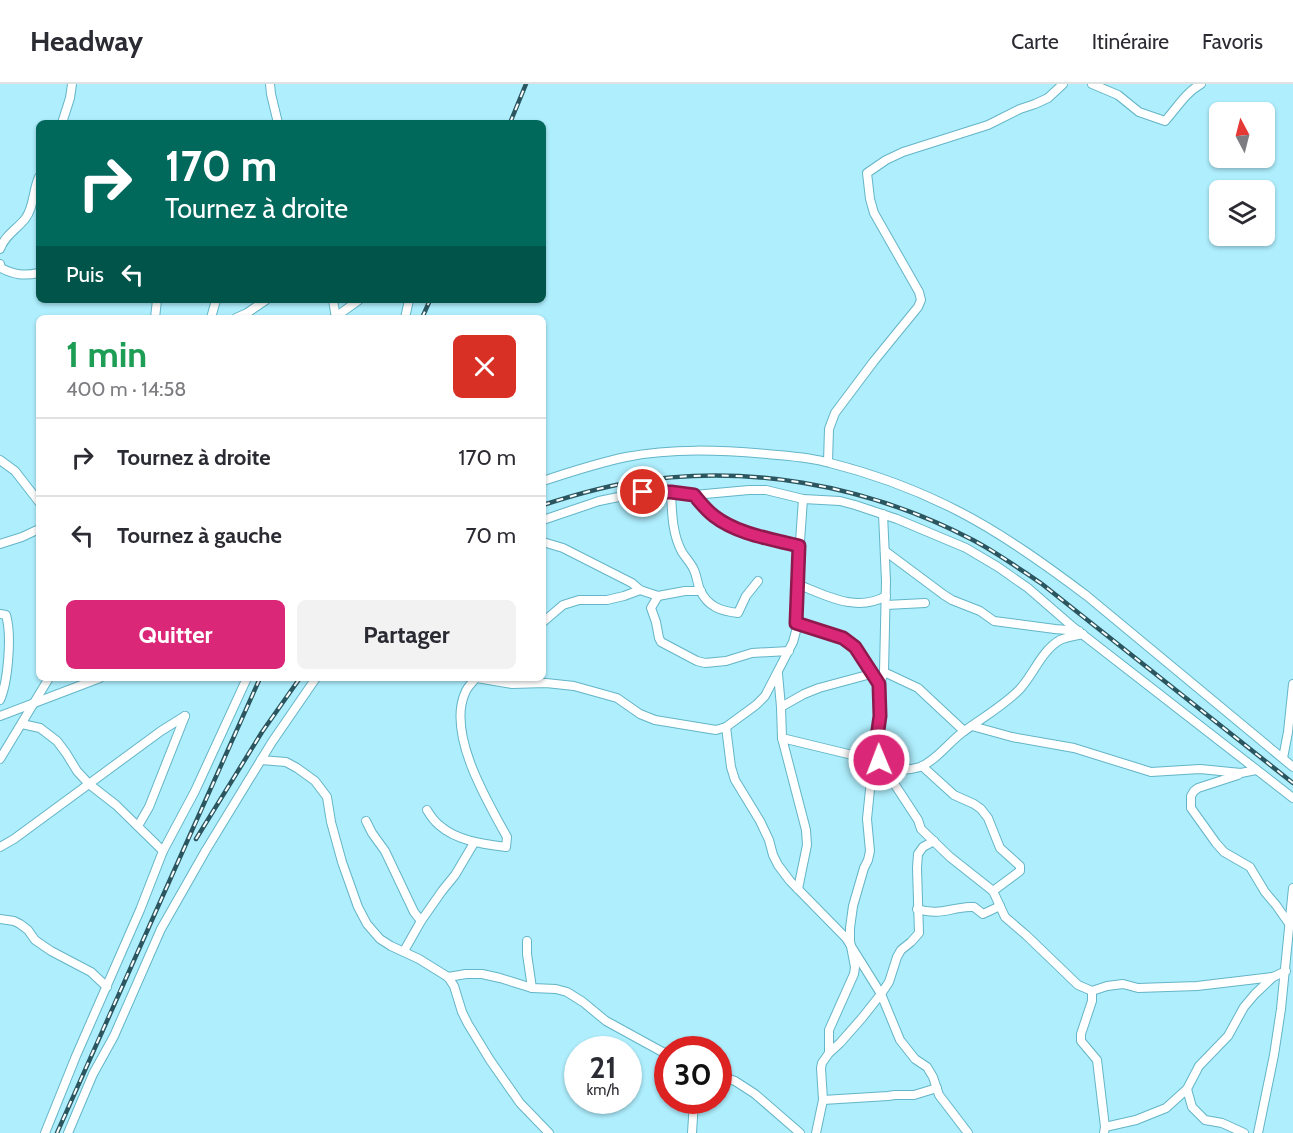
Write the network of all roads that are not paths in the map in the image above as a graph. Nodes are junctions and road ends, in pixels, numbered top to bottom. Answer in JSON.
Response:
{"nodes":[{"id":1,"x":72,"y":84,"type":"edge"},
{"id":2,"x":270,"y":84,"type":"edge"},
{"id":3,"x":1064,"y":84,"type":"edge"},
{"id":4,"x":1092,"y":84,"type":"edge"},
{"id":5,"x":1201,"y":84,"type":"edge"},
{"id":6,"x":63,"y":120,"type":"edge"},
{"id":7,"x":277,"y":120,"type":"edge"},
{"id":8,"x":36,"y":187,"type":"edge"},
{"id":9,"x":0,"y":249,"type":"edge"},
{"id":10,"x":0,"y":264,"type":"edge"},
{"id":11,"x":36,"y":274,"type":"edge"},
{"id":12,"x":262,"y":303,"type":"edge"},
{"id":13,"x":355,"y":303,"type":"edge"},
{"id":14,"x":247,"y":313,"type":"junction"},
{"id":15,"x":243,"y":315,"type":"edge"},
{"id":16,"x":251,"y":315,"type":"edge"},
{"id":17,"x":339,"y":315,"type":"edge"},
{"id":18,"x":0,"y":460,"type":"edge"},
{"id":19,"x":828,"y":462,"type":"junction"},
{"id":20,"x":546,"y":480,"type":"edge"},
{"id":21,"x":671,"y":492,"type":"junction"},
{"id":22,"x":694,"y":495,"type":"junction"},
{"id":23,"x":36,"y":498,"type":"edge"},
{"id":24,"x":803,"y":499,"type":"junction"},
{"id":25,"x":883,"y":514,"type":"junction"},
{"id":26,"x":546,"y":519,"type":"edge"},
{"id":27,"x":36,"y":529,"type":"edge"},
{"id":28,"x":546,"y":543,"type":"edge"},
{"id":29,"x":0,"y":544,"type":"edge"},
{"id":30,"x":799,"y":546,"type":"junction"},
{"id":31,"x":885,"y":551,"type":"junction"},
{"id":32,"x":758,"y":581,"type":"dead end"},
{"id":33,"x":797,"y":584,"type":"junction"},
{"id":34,"x":640,"y":590,"type":"junction"},
{"id":35,"x":701,"y":591,"type":"junction"},
{"id":36,"x":658,"y":596,"type":"junction"},
{"id":37,"x":886,"y":600,"type":"junction"},
{"id":38,"x":925,"y":603,"type":"dead end"},
{"id":39,"x":0,"y":614,"type":"edge"},
{"id":40,"x":546,"y":619,"type":"edge"},
{"id":41,"x":796,"y":623,"type":"junction"},
{"id":42,"x":1081,"y":633,"type":"junction"},
{"id":43,"x":789,"y":651,"type":"junction"},
{"id":44,"x":884,"y":672,"type":"junction"},
{"id":45,"x":778,"y":674,"type":"junction"},
{"id":46,"x":872,"y":674,"type":"junction"},
{"id":47,"x":47,"y":681,"type":"edge"},
{"id":48,"x":92,"y":681,"type":"edge"},
{"id":49,"x":246,"y":681,"type":"edge"},
{"id":50,"x":314,"y":681,"type":"edge"},
{"id":51,"x":474,"y":681,"type":"edge"},
{"id":52,"x":494,"y":681,"type":"edge"},
{"id":53,"x":534,"y":681,"type":"edge"},
{"id":54,"x":546,"y":681,"type":"edge"},
{"id":55,"x":879,"y":684,"type":"junction"},
{"id":56,"x":1293,"y":684,"type":"edge"},
{"id":57,"x":0,"y":700,"type":"edge"},
{"id":58,"x":35,"y":703,"type":"junction"},
{"id":59,"x":781,"y":707,"type":"junction"},
{"id":60,"x":1,"y":713,"type":"edge"},
{"id":61,"x":22,"y":724,"type":"junction"},
{"id":62,"x":972,"y":726,"type":"junction"},
{"id":63,"x":726,"y":727,"type":"junction"},
{"id":64,"x":964,"y":731,"type":"junction"},
{"id":65,"x":782,"y":738,"type":"junction"},
{"id":66,"x":4,"y":748,"type":"edge"},
{"id":67,"x":874,"y":756,"type":"junction"},
{"id":68,"x":1283,"y":758,"type":"junction"},
{"id":69,"x":0,"y":759,"type":"edge"},
{"id":70,"x":261,"y":760,"type":"junction"},
{"id":71,"x":922,"y":766,"type":"junction"},
{"id":72,"x":1293,"y":767,"type":"edge"},
{"id":73,"x":884,"y":768,"type":"junction"},
{"id":74,"x":1256,"y":770,"type":"junction"},
{"id":75,"x":1241,"y":773,"type":"junction"},
{"id":76,"x":88,"y":784,"type":"junction"},
{"id":77,"x":1293,"y":798,"type":"edge"},
{"id":78,"x":427,"y":810,"type":"dead end"},
{"id":79,"x":366,"y":821,"type":"dead end"},
{"id":80,"x":138,"y":826,"type":"junction"},
{"id":81,"x":934,"y":841,"type":"junction"},
{"id":82,"x":474,"y":843,"type":"junction"},
{"id":83,"x":0,"y":847,"type":"edge"},
{"id":84,"x":163,"y":851,"type":"junction"},
{"id":85,"x":1293,"y":888,"type":"edge"},
{"id":86,"x":798,"y":889,"type":"junction"},
{"id":87,"x":993,"y":891,"type":"junction"},
{"id":88,"x":1000,"y":906,"type":"junction"},
{"id":89,"x":917,"y":909,"type":"junction"},
{"id":90,"x":0,"y":919,"type":"edge"},
{"id":91,"x":421,"y":921,"type":"junction"},
{"id":92,"x":1291,"y":926,"type":"edge"},
{"id":93,"x":527,"y":941,"type":"dead end"},
{"id":94,"x":851,"y":947,"type":"junction"},
{"id":95,"x":404,"y":951,"type":"junction"},
{"id":96,"x":1286,"y":971,"type":"junction"},
{"id":97,"x":448,"y":977,"type":"junction"},
{"id":98,"x":1273,"y":977,"type":"junction"},
{"id":99,"x":107,"y":987,"type":"junction"},
{"id":100,"x":532,"y":988,"type":"junction"},
{"id":101,"x":1092,"y":991,"type":"junction"},
{"id":102,"x":881,"y":993,"type":"junction"},
{"id":103,"x":654,"y":1047,"type":"edge"},
{"id":104,"x":829,"y":1053,"type":"junction"},
{"id":105,"x":732,"y":1080,"type":"edge"},
{"id":106,"x":937,"y":1088,"type":"junction"},
{"id":107,"x":1187,"y":1089,"type":"junction"},
{"id":108,"x":823,"y":1100,"type":"junction"},
{"id":109,"x":693,"y":1114,"type":"edge"},
{"id":110,"x":1105,"y":1130,"type":"edge"},
{"id":111,"x":45,"y":1133,"type":"edge"},
{"id":112,"x":68,"y":1133,"type":"edge"},
{"id":113,"x":549,"y":1133,"type":"edge"},
{"id":114,"x":692,"y":1133,"type":"edge"},
{"id":115,"x":800,"y":1133,"type":"edge"},
{"id":116,"x":816,"y":1133,"type":"edge"},
{"id":117,"x":968,"y":1133,"type":"edge"},
{"id":118,"x":1244,"y":1133,"type":"edge"},
{"id":119,"x":1258,"y":1133,"type":"edge"}],
"edges":[{"from":1,"to":6,"type":"street"},
{"from":2,"to":7,"type":"street"},
{"from":3,"to":19,"type":"street"},
{"from":4,"to":5,"type":"street"},
{"from":8,"to":9,"type":"street"},
{"from":10,"to":11,"type":"street"},
{"from":12,"to":14,"type":"street"},
{"from":13,"to":17,"type":"street"},
{"from":14,"to":15,"type":"street"},
{"from":14,"to":16,"type":"street"},
{"from":18,"to":23,"type":"street"},
{"from":19,"to":20,"type":"street"},
{"from":19,"to":68,"type":"street"},
{"from":21,"to":22,"type":"street"},
{"from":21,"to":26,"type":"street"},
{"from":21,"to":35,"type":"street"},
{"from":22,"to":24,"type":"street"},
{"from":22,"to":30,"type":"street"},
{"from":24,"to":25,"type":"street"},
{"from":24,"to":30,"type":"street"},
{"from":25,"to":31,"type":"street"},
{"from":25,"to":42,"type":"street"},
{"from":27,"to":29,"type":"street"},
{"from":28,"to":34,"type":"street"},
{"from":30,"to":33,"type":"street"},
{"from":31,"to":37,"type":"street"},
{"from":31,"to":42,"type":"street"},
{"from":32,"to":35,"type":"street"},
{"from":33,"to":37,"type":"street"},
{"from":33,"to":41,"type":"street"},
{"from":34,"to":36,"type":"street"},
{"from":34,"to":40,"type":"street"},
{"from":35,"to":36,"type":"street"},
{"from":36,"to":43,"type":"street"},
{"from":37,"to":38,"type":"street"},
{"from":37,"to":44,"type":"street"},
{"from":39,"to":57,"type":"street"},
{"from":41,"to":43,"type":"street"},
{"from":41,"to":46,"type":"street"},
{"from":42,"to":62,"type":"street"},
{"from":42,"to":74,"type":"street"},
{"from":43,"to":45,"type":"street"},
{"from":44,"to":55,"type":"street"},
{"from":44,"to":64,"type":"street"},
{"from":45,"to":59,"type":"street"},
{"from":45,"to":63,"type":"street"},
{"from":46,"to":55,"type":"street"},
{"from":46,"to":59,"type":"street"},
{"from":47,"to":58,"type":"street"},
{"from":48,"to":58,"type":"street"},
{"from":49,"to":84,"type":"street"},
{"from":50,"to":70,"type":"street"},
{"from":51,"to":82,"type":"street"},
{"from":52,"to":53,"type":"street"},
{"from":54,"to":63,"type":"street"},
{"from":55,"to":67,"type":"street"},
{"from":56,"to":68,"type":"street"},
{"from":58,"to":60,"type":"street"},
{"from":58,"to":61,"type":"street"},
{"from":59,"to":65,"type":"street"},
{"from":61,"to":66,"type":"street"},
{"from":61,"to":76,"type":"street"},
{"from":62,"to":64,"type":"street"},
{"from":62,"to":75,"type":"street"},
{"from":63,"to":86,"type":"street"},
{"from":64,"to":71,"type":"street"},
{"from":65,"to":67,"type":"street"},
{"from":65,"to":86,"type":"street"},
{"from":66,"to":69,"type":"street"},
{"from":67,"to":73,"type":"street"},
{"from":67,"to":94,"type":"street"},
{"from":68,"to":72,"type":"street"},
{"from":70,"to":95,"type":"street"},
{"from":70,"to":112,"type":"street"},
{"from":71,"to":73,"type":"street"},
{"from":71,"to":87,"type":"street"},
{"from":73,"to":81,"type":"street"},
{"from":74,"to":75,"type":"street"},
{"from":74,"to":77,"type":"street"},
{"from":75,"to":92,"type":"street"},
{"from":76,"to":80,"type":"street"},
{"from":76,"to":80,"type":"street"},
{"from":76,"to":83,"type":"street"},
{"from":78,"to":82,"type":"street"},
{"from":79,"to":91,"type":"street"},
{"from":80,"to":84,"type":"street"},
{"from":81,"to":87,"type":"street"},
{"from":81,"to":89,"type":"street"},
{"from":82,"to":91,"type":"street"},
{"from":84,"to":99,"type":"street"},
{"from":85,"to":92,"type":"street"},
{"from":86,"to":94,"type":"street"},
{"from":87,"to":88,"type":"street"},
{"from":88,"to":89,"type":"street"},
{"from":88,"to":101,"type":"street"},
{"from":89,"to":102,"type":"street"},
{"from":90,"to":99,"type":"street"},
{"from":91,"to":95,"type":"street"},
{"from":92,"to":96,"type":"street"},
{"from":93,"to":100,"type":"street"},
{"from":94,"to":102,"type":"street"},
{"from":94,"to":104,"type":"street"},
{"from":95,"to":97,"type":"street"},
{"from":96,"to":98,"type":"street"},
{"from":96,"to":119,"type":"street"},
{"from":97,"to":100,"type":"street"},
{"from":97,"to":113,"type":"street"},
{"from":98,"to":101,"type":"street"},
{"from":98,"to":107,"type":"street"},
{"from":99,"to":111,"type":"street"},
{"from":100,"to":103,"type":"street"},
{"from":101,"to":110,"type":"street"},
{"from":102,"to":104,"type":"street"},
{"from":102,"to":106,"type":"street"},
{"from":104,"to":108,"type":"street"},
{"from":105,"to":115,"type":"street"},
{"from":106,"to":108,"type":"street"},
{"from":106,"to":117,"type":"street"},
{"from":107,"to":110,"type":"street"},
{"from":107,"to":118,"type":"street"},
{"from":108,"to":116,"type":"street"},
{"from":109,"to":114,"type":"street"}]}
